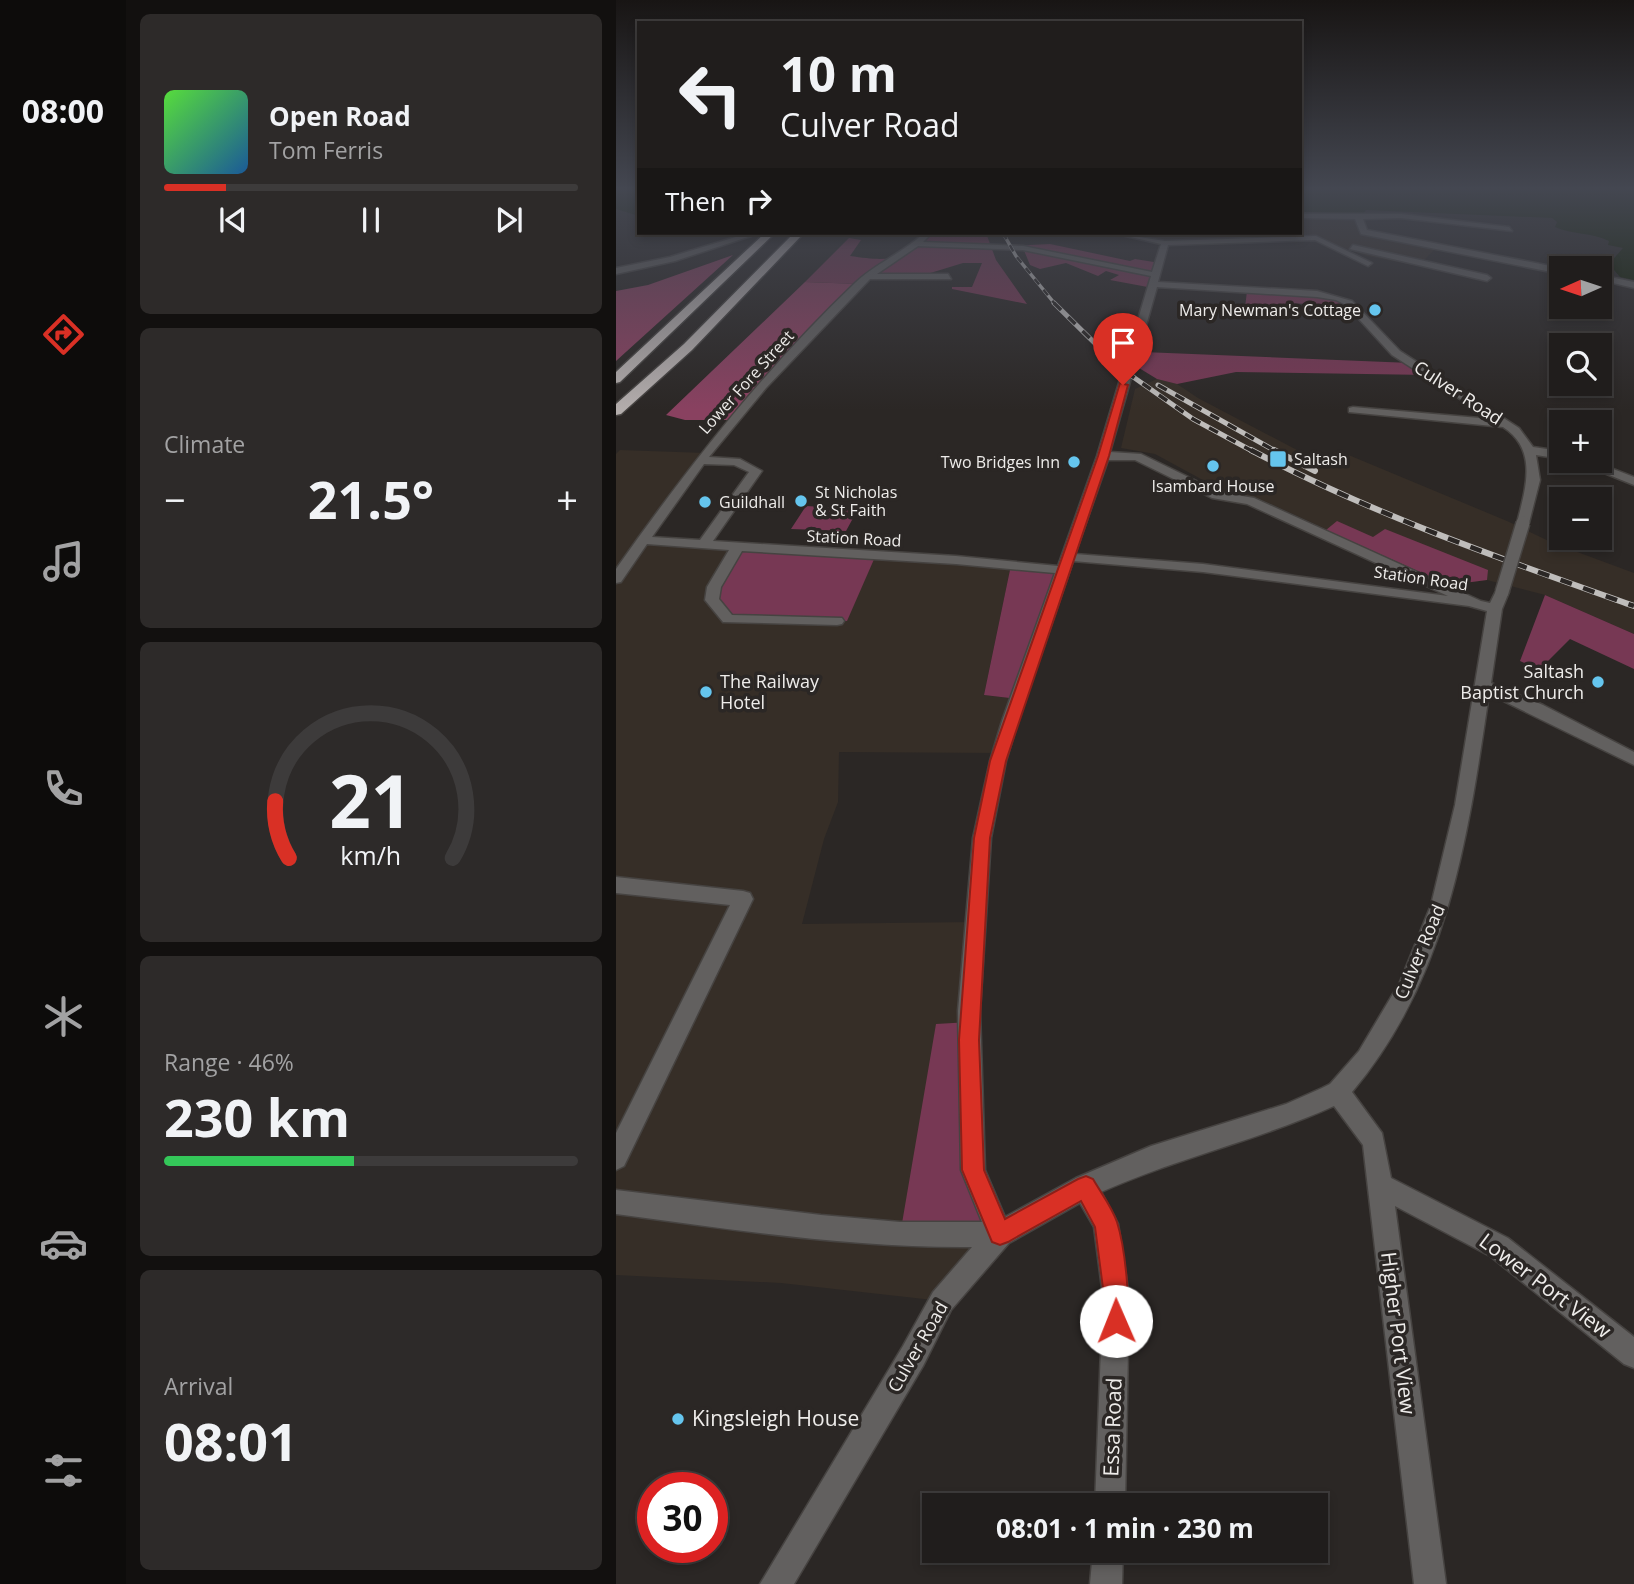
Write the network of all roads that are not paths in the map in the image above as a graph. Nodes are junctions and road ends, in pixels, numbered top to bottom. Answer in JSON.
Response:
{"nodes":[{"id":1,"x":662,"y":262,"type":"edge"},
{"id":2,"x":740,"y":262,"type":"edge"},
{"id":3,"x":771,"y":262,"type":"edge"},
{"id":4,"x":890,"y":262,"type":"edge"},
{"id":5,"x":1081,"y":262,"type":"edge"},
{"id":6,"x":1160,"y":262,"type":"edge"},
{"id":7,"x":1364,"y":262,"type":"edge"},
{"id":8,"x":1414,"y":262,"type":"edge"},
{"id":9,"x":1515,"y":262,"type":"edge"},
{"id":10,"x":1367,"y":263,"type":"dead end"},
{"id":11,"x":1549,"y":269,"type":"edge"},
{"id":12,"x":616,"y":271,"type":"edge"},
{"id":13,"x":869,"y":276,"type":"junction"},
{"id":14,"x":948,"y":277,"type":"dead end"},
{"id":15,"x":1487,"y":278,"type":"dead end"},
{"id":16,"x":1156,"y":280,"type":"junction"},
{"id":17,"x":1612,"y":280,"type":"edge"},
{"id":18,"x":1634,"y":285,"type":"edge"},
{"id":19,"x":1332,"y":286,"type":"dead end"},
{"id":20,"x":1322,"y":295,"type":"junction"},
{"id":21,"x":616,"y":379,"type":"edge"},
{"id":22,"x":1353,"y":410,"type":"dead end"},
{"id":23,"x":616,"y":411,"type":"edge"},
{"id":24,"x":1507,"y":425,"type":"junction"},
{"id":25,"x":1529,"y":450,"type":"junction"},
{"id":26,"x":1549,"y":453,"type":"edge"},
{"id":27,"x":1103,"y":456,"type":"junction"},
{"id":28,"x":701,"y":460,"type":"junction"},
{"id":29,"x":1612,"y":473,"type":"edge"},
{"id":30,"x":1634,"y":481,"type":"edge"},
{"id":31,"x":643,"y":540,"type":"junction"},
{"id":32,"x":704,"y":544,"type":"junction"},
{"id":33,"x":737,"y":547,"type":"junction"},
{"id":34,"x":1065,"y":563,"type":"junction"},
{"id":35,"x":616,"y":579,"type":"edge"},
{"id":36,"x":1476,"y":604,"type":"junction"},
{"id":37,"x":1495,"y":610,"type":"junction"},
{"id":38,"x":837,"y":621,"type":"dead end"},
{"id":39,"x":1485,"y":686,"type":"junction"},
{"id":40,"x":1634,"y":759,"type":"edge"},
{"id":41,"x":616,"y":885,"type":"edge"},
{"id":42,"x":1338,"y":1092,"type":"junction"},
{"id":43,"x":616,"y":1158,"type":"edge"},
{"id":44,"x":1379,"y":1185,"type":"junction"},
{"id":45,"x":1086,"y":1187,"type":"junction"},
{"id":46,"x":616,"y":1202,"type":"edge"},
{"id":47,"x":1000,"y":1234,"type":"junction"},
{"id":48,"x":1634,"y":1354,"type":"edge"},
{"id":49,"x":1110,"y":1493,"type":"edge"},
{"id":50,"x":1107,"y":1563,"type":"edge"},
{"id":51,"x":776,"y":1584,"type":"edge"},
{"id":52,"x":1106,"y":1584,"type":"edge"},
{"id":53,"x":1430,"y":1584,"type":"edge"}],
"edges":[{"from":1,"to":12,"type":"street"},
{"from":2,"to":21,"type":"highway"},
{"from":3,"to":23,"type":"highway"},
{"from":4,"to":13,"type":"street","name":"Lower Fore Street"},
{"from":5,"to":16,"type":"street","name":"Culver Road"},
{"from":6,"to":16,"type":"street"},
{"from":7,"to":10,"type":"street"},
{"from":8,"to":15,"type":"street"},
{"from":9,"to":11,"type":"street"},
{"from":13,"to":14,"type":"street"},
{"from":13,"to":28,"type":"street","name":"Lower Fore Street"},
{"from":16,"to":20,"type":"street","name":"Culver Road"},
{"from":16,"to":27,"type":"street"},
{"from":17,"to":18,"type":"street"},
{"from":19,"to":20,"type":"street"},
{"from":20,"to":24,"type":"street","name":"Culver Road"},
{"from":22,"to":24,"type":"street"},
{"from":24,"to":25,"type":"street","name":"Culver Road"},
{"from":25,"to":26,"type":"street"},
{"from":25,"to":37,"type":"street","name":"Culver Road","bridge":true},
{"from":27,"to":34,"type":"street"},
{"from":27,"to":36,"type":"street"},
{"from":28,"to":31,"type":"street","name":"Lower Fore Street"},
{"from":28,"to":32,"type":"street"},
{"from":29,"to":30,"type":"street"},
{"from":31,"to":32,"type":"street","name":"Station Road"},
{"from":31,"to":35,"type":"street","name":"Lower Fore Street"},
{"from":32,"to":33,"type":"street","name":"Station Road"},
{"from":33,"to":34,"type":"street","name":"Station Road"},
{"from":33,"to":38,"type":"street"},
{"from":34,"to":36,"type":"street","name":"Station Road"},
{"from":34,"to":47,"type":"street"},
{"from":36,"to":37,"type":"street"},
{"from":37,"to":39,"type":"street","name":"Culver Road"},
{"from":39,"to":40,"type":"street"},
{"from":39,"to":42,"type":"street","name":"Culver Road"},
{"from":41,"to":43,"type":"street"},
{"from":42,"to":44,"type":"street","name":"Higher Port View"},
{"from":42,"to":45,"type":"street","name":"Culver Road"},
{"from":44,"to":48,"type":"street","name":"Lower Port View"},
{"from":44,"to":53,"type":"street","name":"Higher Port View"},
{"from":45,"to":47,"type":"street","name":"Culver Road"},
{"from":45,"to":49,"type":"street","name":"Essa Road"},
{"from":46,"to":47,"type":"street"},
{"from":47,"to":51,"type":"street","name":"Culver Road"},
{"from":50,"to":52,"type":"street"}]}
